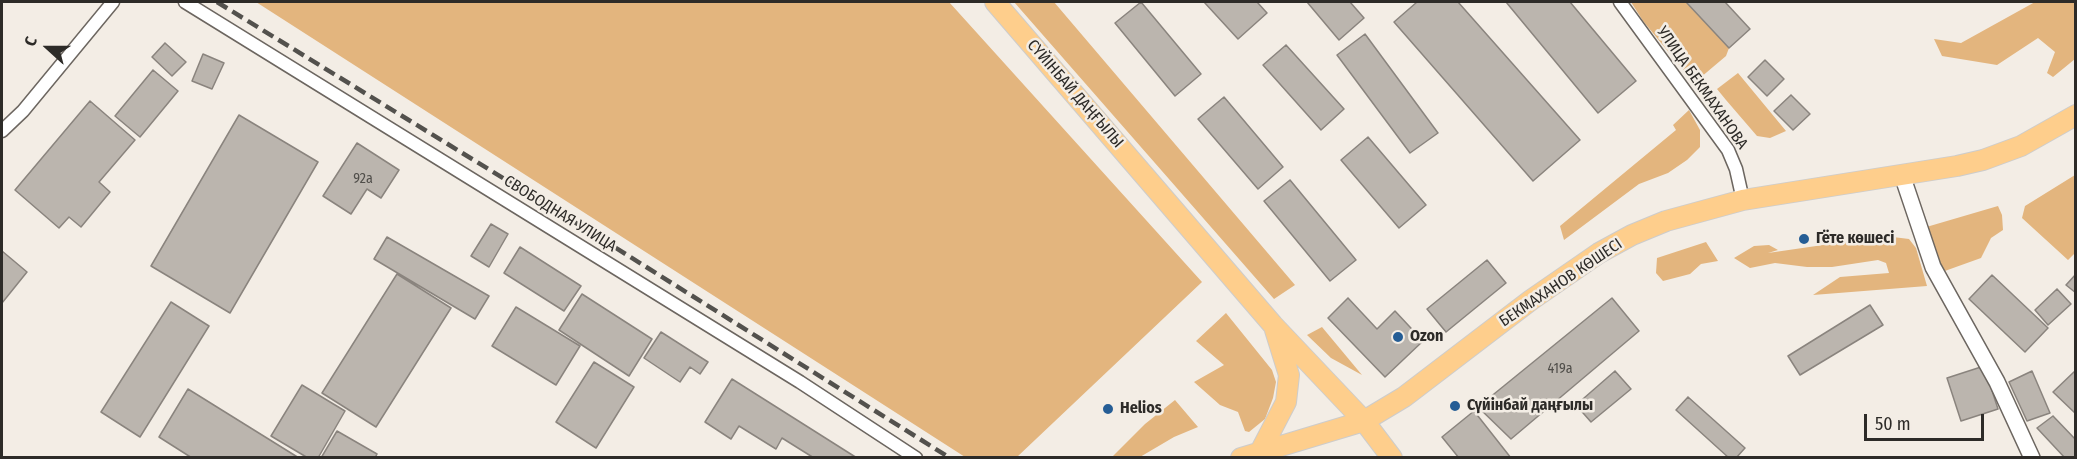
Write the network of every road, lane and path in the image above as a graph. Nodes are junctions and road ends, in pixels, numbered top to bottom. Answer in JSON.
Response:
{"nodes":[{"id":1,"x":112,"y":2,"type":"edge"},
{"id":2,"x":185,"y":2,"type":"edge"},
{"id":3,"x":995,"y":2,"type":"edge"},
{"id":4,"x":1620,"y":2,"type":"edge"},
{"id":5,"x":2076,"y":115,"type":"edge"},
{"id":6,"x":2,"y":130,"type":"edge"},
{"id":7,"x":1902,"y":175,"type":"junction"},
{"id":8,"x":1743,"y":200,"type":"junction"},
{"id":9,"x":1273,"y":325,"type":"junction"},
{"id":10,"x":1364,"y":421,"type":"junction"},
{"id":11,"x":1260,"y":450,"type":"junction"},
{"id":12,"x":916,"y":458,"type":"edge"},
{"id":13,"x":1241,"y":458,"type":"edge"},
{"id":14,"x":1392,"y":458,"type":"edge"},
{"id":15,"x":2032,"y":458,"type":"edge"}],
"edges":[{"from":1,"to":6,"type":"street"},
{"from":2,"to":12,"type":"street","name":"СВОБОДНАЯ УЛИЦА"},
{"from":3,"to":9,"type":"main road","name":"СҮЙІНБАЙ ДАҢҒЫЛЫ"},
{"from":4,"to":8,"type":"street","name":"УЛИЦА БЕКМАХАНОВА"},
{"from":5,"to":7,"type":"main road","name":"БЕКМАХАНОВ КӨШЕСІ"},
{"from":7,"to":8,"type":"main road","name":"БЕКМАХАНОВ КӨШЕСІ"},
{"from":7,"to":15,"type":"street"},
{"from":8,"to":10,"type":"main road","name":"БЕКМАХАНОВ КӨШЕСІ"},
{"from":9,"to":10,"type":"main road","name":"СҮЙІНБАЙ ДАҢҒЫЛЫ"},
{"from":9,"to":11,"type":"main road"},
{"from":10,"to":11,"type":"main road","name":"БЕКМАХАНОВ КӨШЕСІ"},
{"from":10,"to":14,"type":"main road","name":"СҮЙІНБАЙ ДАҢҒЫЛЫ"},
{"from":11,"to":13,"type":"main road","name":"БЕКМАХАНОВ КӨШЕСІ"}]}
